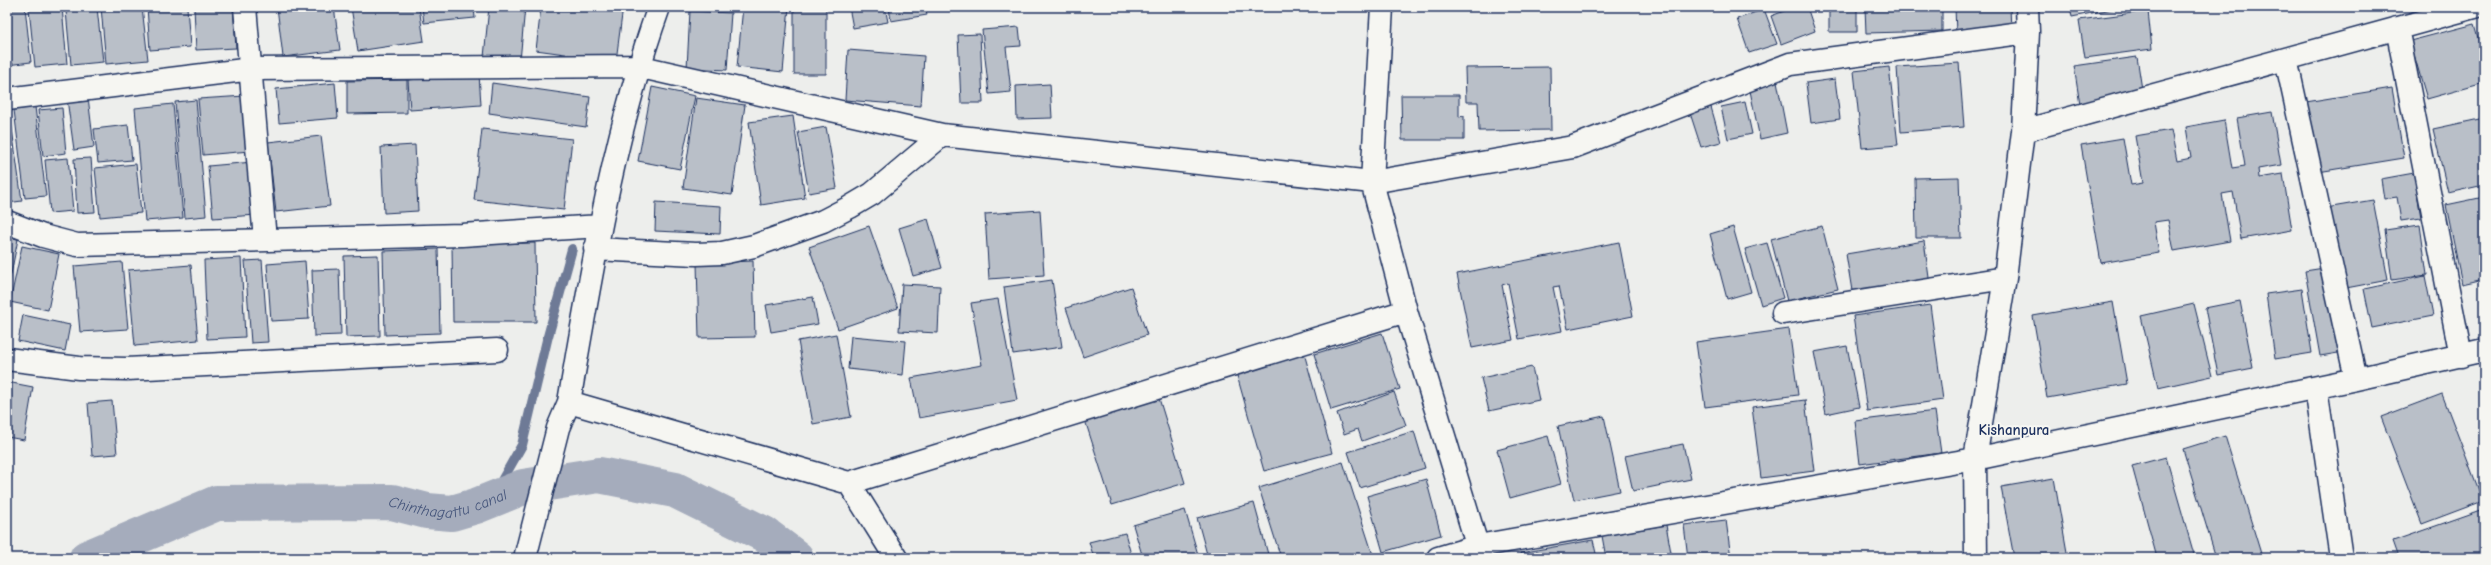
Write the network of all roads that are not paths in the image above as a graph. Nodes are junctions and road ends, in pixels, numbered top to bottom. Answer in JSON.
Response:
{"nodes":[{"id":1,"x":245,"y":7,"type":"edge"},
{"id":2,"x":658,"y":7,"type":"edge"},
{"id":3,"x":1382,"y":7,"type":"edge"},
{"id":4,"x":2027,"y":7,"type":"edge"},
{"id":5,"x":2475,"y":7,"type":"edge"},
{"id":6,"x":2397,"y":28,"type":"junction"},
{"id":7,"x":2028,"y":32,"type":"junction"},
{"id":8,"x":2286,"y":59,"type":"junction"},
{"id":9,"x":638,"y":66,"type":"junction"},
{"id":10,"x":252,"y":69,"type":"junction"},
{"id":11,"x":7,"y":99,"type":"edge"},
{"id":12,"x":2023,"y":131,"type":"junction"},
{"id":13,"x":942,"y":135,"type":"junction"},
{"id":14,"x":1372,"y":182,"type":"junction"},
{"id":15,"x":7,"y":222,"type":"edge"},
{"id":16,"x":600,"y":226,"type":"junction"},
{"id":17,"x":265,"y":240,"type":"junction"},
{"id":18,"x":595,"y":249,"type":"junction"},
{"id":19,"x":2005,"y":278,"type":"junction"},
{"id":20,"x":1406,"y":311,"type":"junction"},
{"id":21,"x":1783,"y":313,"type":"dead end"},
{"id":22,"x":497,"y":350,"type":"dead end"},
{"id":23,"x":2484,"y":350,"type":"edge"},
{"id":24,"x":2461,"y":356,"type":"junction"},
{"id":25,"x":7,"y":359,"type":"edge"},
{"id":26,"x":2356,"y":379,"type":"junction"},
{"id":27,"x":2316,"y":388,"type":"junction"},
{"id":28,"x":569,"y":402,"type":"junction"},
{"id":29,"x":1975,"y":459,"type":"junction"},
{"id":30,"x":849,"y":483,"type":"junction"},
{"id":31,"x":1480,"y":552,"type":"edge"},
{"id":32,"x":525,"y":558,"type":"edge"},
{"id":33,"x":896,"y":558,"type":"edge"},
{"id":34,"x":1438,"y":558,"type":"edge"},
{"id":35,"x":1976,"y":558,"type":"edge"},
{"id":36,"x":2342,"y":558,"type":"edge"}],
"edges":[{"from":1,"to":10,"type":"street"},
{"from":2,"to":9,"type":"street"},
{"from":3,"to":14,"type":"street"},
{"from":4,"to":7,"type":"street"},
{"from":5,"to":6,"type":"street"},
{"from":6,"to":8,"type":"street"},
{"from":6,"to":24,"type":"street"},
{"from":7,"to":12,"type":"street"},
{"from":7,"to":14,"type":"street"},
{"from":8,"to":12,"type":"street"},
{"from":8,"to":26,"type":"street"},
{"from":9,"to":10,"type":"street"},
{"from":9,"to":13,"type":"street"},
{"from":9,"to":16,"type":"street"},
{"from":10,"to":11,"type":"street"},
{"from":10,"to":17,"type":"street"},
{"from":12,"to":19,"type":"street"},
{"from":13,"to":14,"type":"street"},
{"from":13,"to":18,"type":"street"},
{"from":14,"to":20,"type":"street"},
{"from":15,"to":17,"type":"street"},
{"from":16,"to":17,"type":"street"},
{"from":16,"to":18,"type":"street"},
{"from":18,"to":28,"type":"street"},
{"from":19,"to":21,"type":"street"},
{"from":19,"to":29,"type":"street"},
{"from":20,"to":30,"type":"street"},
{"from":20,"to":31,"type":"street"},
{"from":22,"to":25,"type":"street"},
{"from":23,"to":24,"type":"street"},
{"from":24,"to":26,"type":"street"},
{"from":26,"to":27,"type":"street"},
{"from":27,"to":29,"type":"street"},
{"from":27,"to":36,"type":"street"},
{"from":28,"to":30,"type":"street"},
{"from":28,"to":32,"type":"street"},
{"from":29,"to":31,"type":"street"},
{"from":29,"to":35,"type":"street"},
{"from":30,"to":33,"type":"street"},
{"from":31,"to":34,"type":"street"}]}
